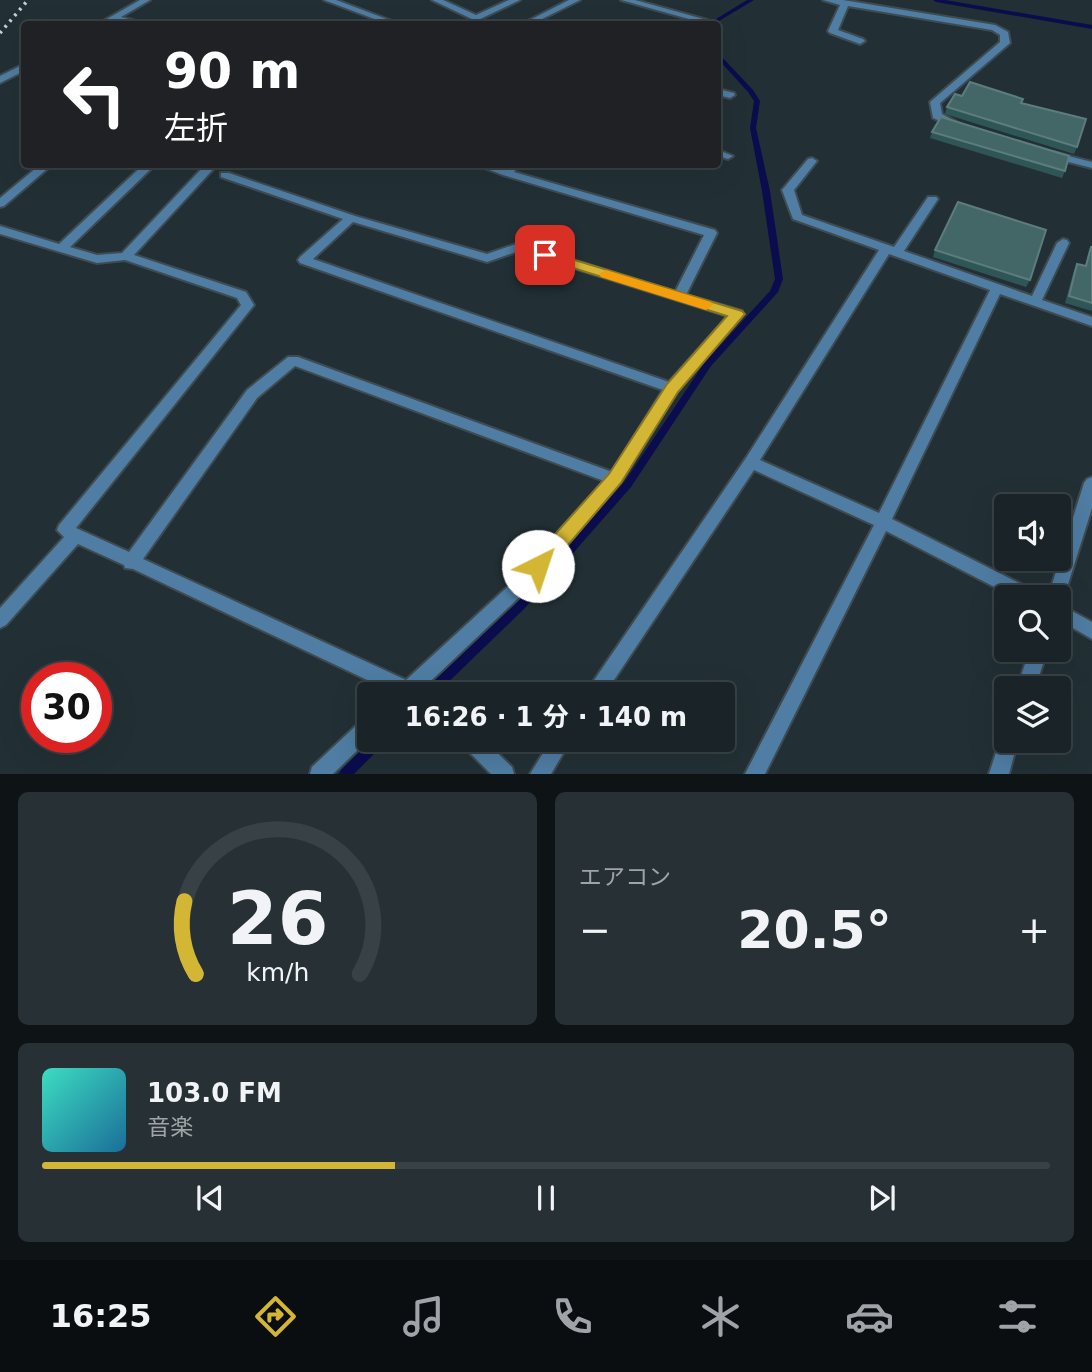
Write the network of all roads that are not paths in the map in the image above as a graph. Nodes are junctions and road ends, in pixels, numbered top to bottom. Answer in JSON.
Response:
{"nodes":[{"id":1,"x":146,"y":0,"type":"edge"},
{"id":2,"x":328,"y":0,"type":"edge"},
{"id":3,"x":436,"y":0,"type":"edge"},
{"id":4,"x":516,"y":0,"type":"edge"},
{"id":5,"x":576,"y":0,"type":"edge"},
{"id":6,"x":625,"y":0,"type":"edge"},
{"id":7,"x":827,"y":0,"type":"edge"},
{"id":8,"x":845,"y":3,"type":"junction"},
{"id":9,"x":113,"y":18,"type":"junction"},
{"id":10,"x":704,"y":20,"type":"dead end"},
{"id":11,"x":108,"y":21,"type":"edge"},
{"id":12,"x":124,"y":21,"type":"edge"},
{"id":13,"x":388,"y":21,"type":"dead end"},
{"id":14,"x":533,"y":21,"type":"edge"},
{"id":15,"x":860,"y":41,"type":"dead end"},
{"id":16,"x":21,"y":68,"type":"edge"},
{"id":17,"x":0,"y":80,"type":"edge"},
{"id":18,"x":721,"y":92,"type":"edge"},
{"id":19,"x":730,"y":94,"type":"dead end"},
{"id":20,"x":974,"y":130,"type":"edge"},
{"id":21,"x":1040,"y":150,"type":"edge"},
{"id":22,"x":812,"y":161,"type":"dead end"},
{"id":23,"x":1092,"y":165,"type":"edge"},
{"id":24,"x":43,"y":168,"type":"edge"},
{"id":25,"x":147,"y":168,"type":"edge"},
{"id":26,"x":511,"y":169,"type":"edge"},
{"id":27,"x":219,"y":170,"type":"edge"},
{"id":28,"x":932,"y":199,"type":"dead end"},
{"id":29,"x":0,"y":204,"type":"edge"},
{"id":30,"x":351,"y":218,"type":"junction"},
{"id":31,"x":0,"y":230,"type":"edge"},
{"id":32,"x":1063,"y":243,"type":"dead end"},
{"id":33,"x":62,"y":248,"type":"junction"},
{"id":34,"x":891,"y":251,"type":"junction"},
{"id":35,"x":126,"y":256,"type":"junction"},
{"id":36,"x":997,"y":289,"type":"junction"},
{"id":37,"x":679,"y":297,"type":"junction"},
{"id":38,"x":1035,"y":302,"type":"junction"},
{"id":39,"x":1092,"y":322,"type":"edge"},
{"id":40,"x":672,"y":388,"type":"junction"},
{"id":41,"x":751,"y":463,"type":"junction"},
{"id":42,"x":615,"y":479,"type":"junction"},
{"id":43,"x":1091,"y":491,"type":"edge"},
{"id":44,"x":883,"y":522,"type":"junction"},
{"id":45,"x":76,"y":535,"type":"junction"},
{"id":46,"x":131,"y":563,"type":"junction"},
{"id":47,"x":1007,"y":585,"type":"edge"},
{"id":48,"x":1060,"y":585,"type":"edge"},
{"id":49,"x":1071,"y":618,"type":"edge"},
{"id":50,"x":0,"y":620,"type":"edge"},
{"id":51,"x":1092,"y":631,"type":"edge"},
{"id":52,"x":385,"y":682,"type":"edge"},
{"id":53,"x":421,"y":682,"type":"edge"},
{"id":54,"x":602,"y":682,"type":"edge"},
{"id":55,"x":357,"y":738,"type":"edge"},
{"id":56,"x":482,"y":752,"type":"edge"},
{"id":57,"x":554,"y":752,"type":"edge"},
{"id":58,"x":1005,"y":753,"type":"edge"},
{"id":59,"x":319,"y":774,"type":"edge"},
{"id":60,"x":505,"y":774,"type":"edge"},
{"id":61,"x":539,"y":774,"type":"edge"},
{"id":62,"x":754,"y":774,"type":"edge"},
{"id":63,"x":999,"y":774,"type":"edge"}],
"edges":[{"from":1,"to":9,"type":"street"},
{"from":2,"to":13,"type":"street"},
{"from":3,"to":4,"type":"street"},
{"from":5,"to":14,"type":"street"},
{"from":6,"to":10,"type":"street"},
{"from":7,"to":8,"type":"street"},
{"from":8,"to":15,"type":"street"},
{"from":8,"to":20,"type":"street"},
{"from":9,"to":11,"type":"street"},
{"from":9,"to":12,"type":"street"},
{"from":16,"to":17,"type":"street"},
{"from":18,"to":19,"type":"street"},
{"from":21,"to":23,"type":"street"},
{"from":22,"to":34,"type":"street"},
{"from":24,"to":29,"type":"street"},
{"from":25,"to":33,"type":"street"},
{"from":26,"to":37,"type":"street"},
{"from":27,"to":30,"type":"street"},
{"from":27,"to":35,"type":"street"},
{"from":28,"to":34,"type":"street"},
{"from":30,"to":37,"type":"street"},
{"from":30,"to":40,"type":"street"},
{"from":31,"to":33,"type":"street"},
{"from":32,"to":38,"type":"street"},
{"from":33,"to":35,"type":"street"},
{"from":34,"to":36,"type":"street"},
{"from":34,"to":41,"type":"street"},
{"from":35,"to":45,"type":"street"},
{"from":36,"to":38,"type":"street"},
{"from":36,"to":44,"type":"street"},
{"from":37,"to":40,"type":"street"},
{"from":38,"to":39,"type":"street"},
{"from":40,"to":42,"type":"street"},
{"from":41,"to":44,"type":"street"},
{"from":41,"to":54,"type":"street"},
{"from":42,"to":46,"type":"street"},
{"from":42,"to":53,"type":"street"},
{"from":43,"to":48,"type":"street"},
{"from":44,"to":47,"type":"street"},
{"from":44,"to":62,"type":"street"},
{"from":45,"to":46,"type":"street"},
{"from":45,"to":50,"type":"street"},
{"from":46,"to":52,"type":"street"},
{"from":49,"to":51,"type":"street"},
{"from":55,"to":59,"type":"street"},
{"from":56,"to":60,"type":"street"},
{"from":57,"to":61,"type":"street"},
{"from":58,"to":63,"type":"street"}]}
